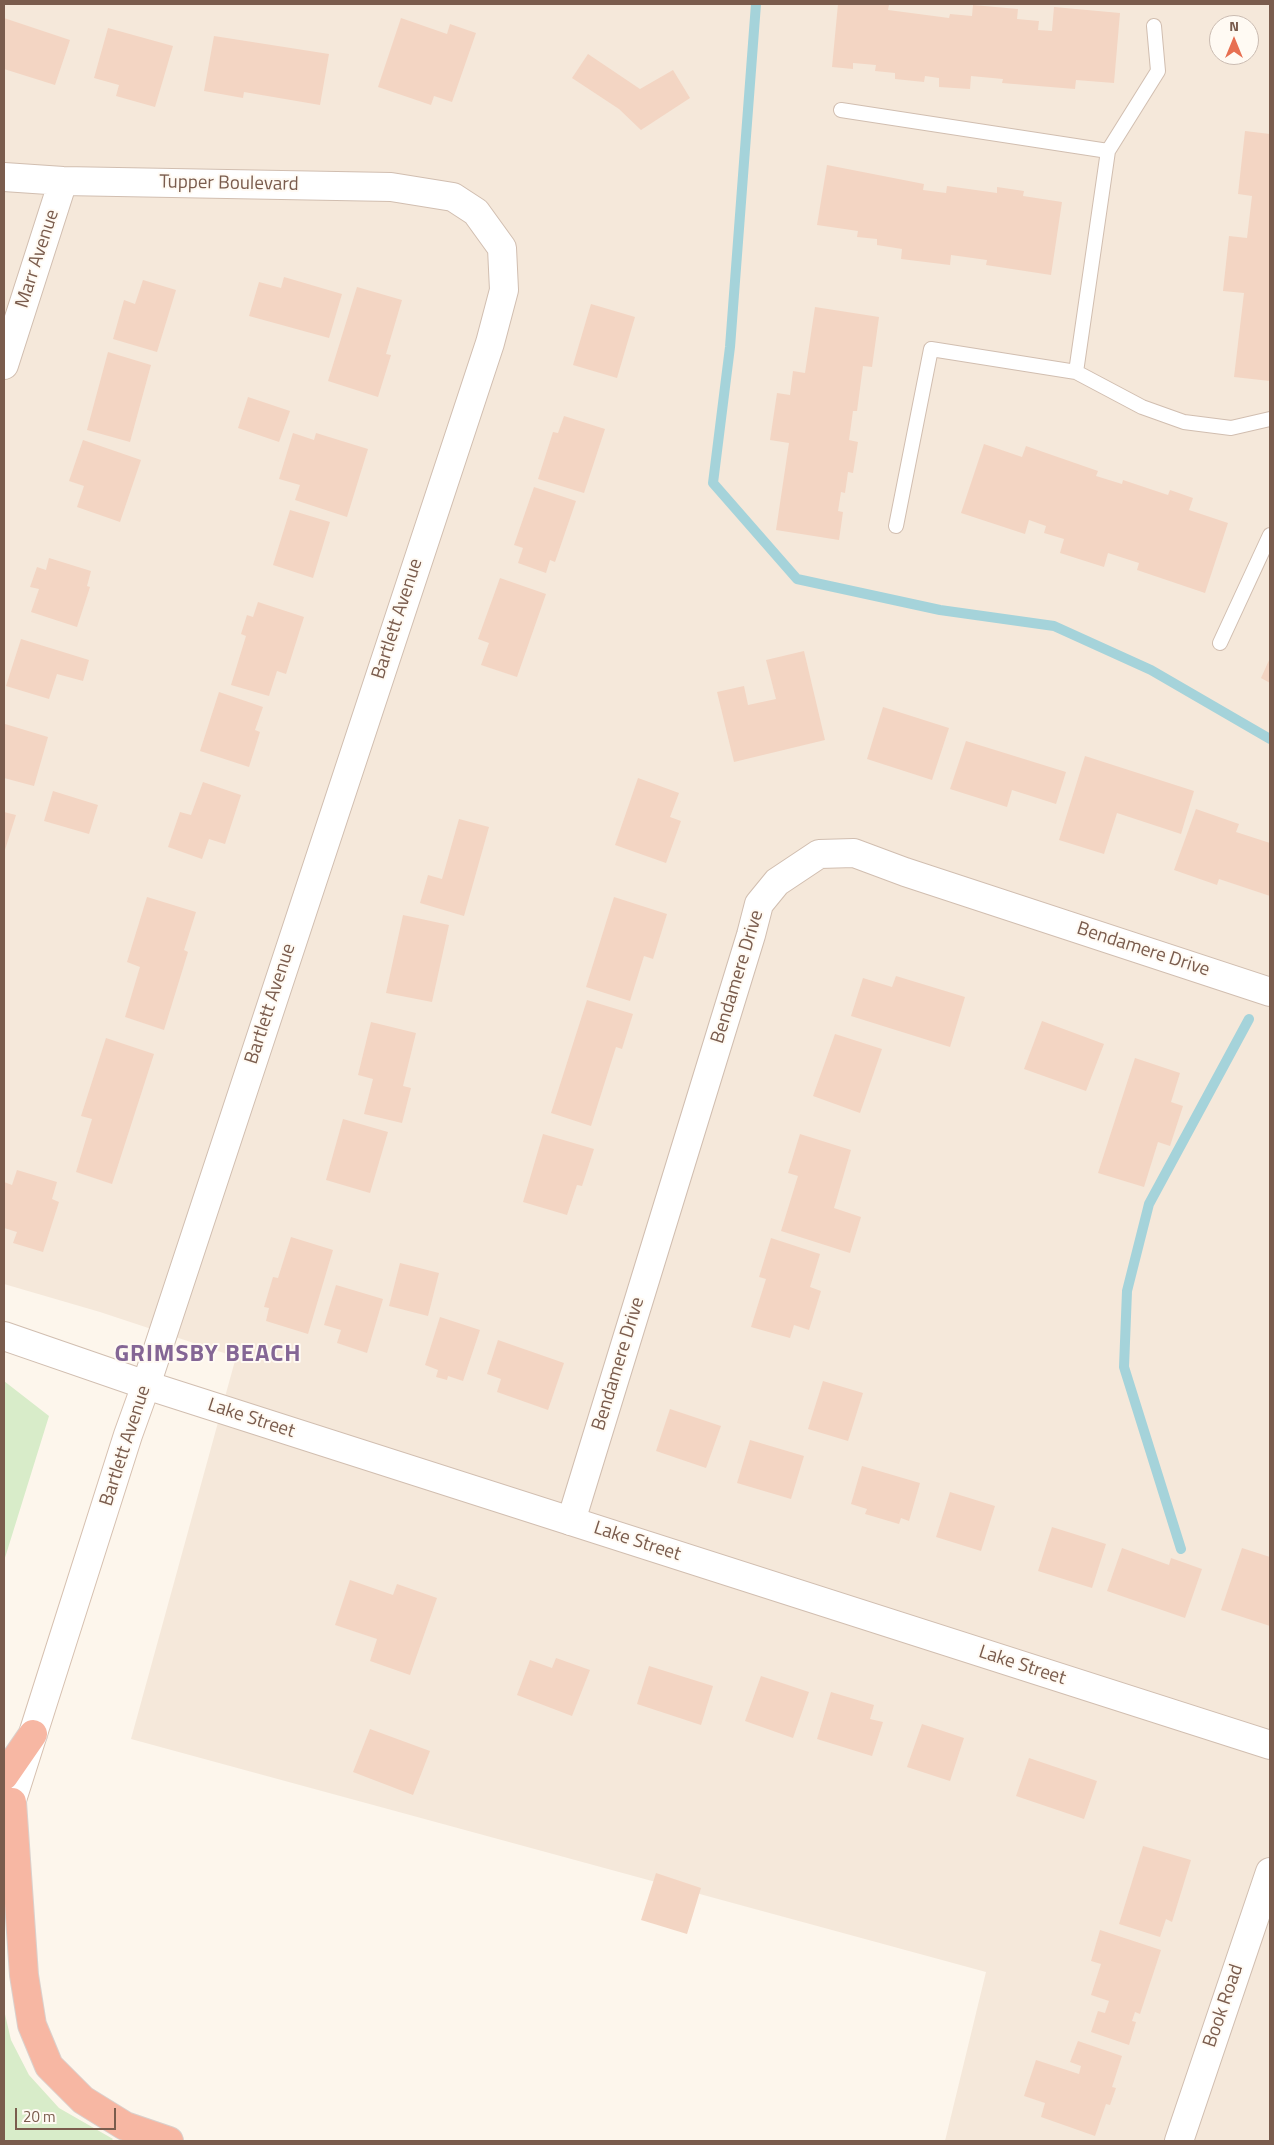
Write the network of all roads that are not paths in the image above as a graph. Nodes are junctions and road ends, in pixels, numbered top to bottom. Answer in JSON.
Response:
{"nodes":[{"id":1,"x":1154,"y":26,"type":"dead end"},
{"id":2,"x":841,"y":110,"type":"dead end"},
{"id":3,"x":1108,"y":150,"type":"junction"},
{"id":4,"x":4,"y":178,"type":"edge"},
{"id":5,"x":63,"y":181,"type":"junction"},
{"id":6,"x":453,"y":198,"type":"joint"},
{"id":7,"x":4,"y":366,"type":"edge"},
{"id":8,"x":1076,"y":372,"type":"junction"},
{"id":9,"x":1270,"y":419,"type":"edge"},
{"id":10,"x":896,"y":526,"type":"dead end"},
{"id":11,"x":1270,"y":535,"type":"edge"},
{"id":12,"x":1220,"y":643,"type":"dead end"},
{"id":13,"x":1270,"y":992,"type":"edge"},
{"id":14,"x":4,"y":1336,"type":"edge"},
{"id":15,"x":146,"y":1385,"type":"junction"},
{"id":16,"x":571,"y":1521,"type":"junction"},
{"id":17,"x":33,"y":1734,"type":"junction"},
{"id":18,"x":1270,"y":1745,"type":"edge"},
{"id":19,"x":4,"y":1776,"type":"edge"},
{"id":20,"x":8,"y":1814,"type":"edge"},
{"id":21,"x":1270,"y":1872,"type":"edge"},
{"id":22,"x":169,"y":2141,"type":"edge"},
{"id":23,"x":1179,"y":2141,"type":"edge"}],
"edges":[{"from":1,"to":3,"type":"lane"},
{"from":2,"to":3,"type":"lane"},
{"from":3,"to":8,"type":"lane"},
{"from":4,"to":5,"type":"street","name":"Tupper Boulevard"},
{"from":5,"to":6,"type":"street","name":"Tupper Boulevard"},
{"from":5,"to":7,"type":"street","name":"Marr Avenue"},
{"from":6,"to":15,"type":"street","name":"Bartlett Avenue"},
{"from":8,"to":9,"type":"lane"},
{"from":8,"to":10,"type":"lane"},
{"from":11,"to":12,"type":"lane"},
{"from":13,"to":16,"type":"street","name":"Bendamere Drive"},
{"from":14,"to":15,"type":"street","name":"Lake Street"},
{"from":15,"to":16,"type":"street","name":"Lake Street"},
{"from":15,"to":17,"type":"street","name":"Bartlett Avenue"},
{"from":16,"to":18,"type":"street","name":"Lake Street"},
{"from":17,"to":19,"type":"highway"},
{"from":17,"to":20,"type":"street","name":"Bartlett Avenue"},
{"from":20,"to":22,"type":"highway"},
{"from":21,"to":23,"type":"street","name":"Book Road"}]}
